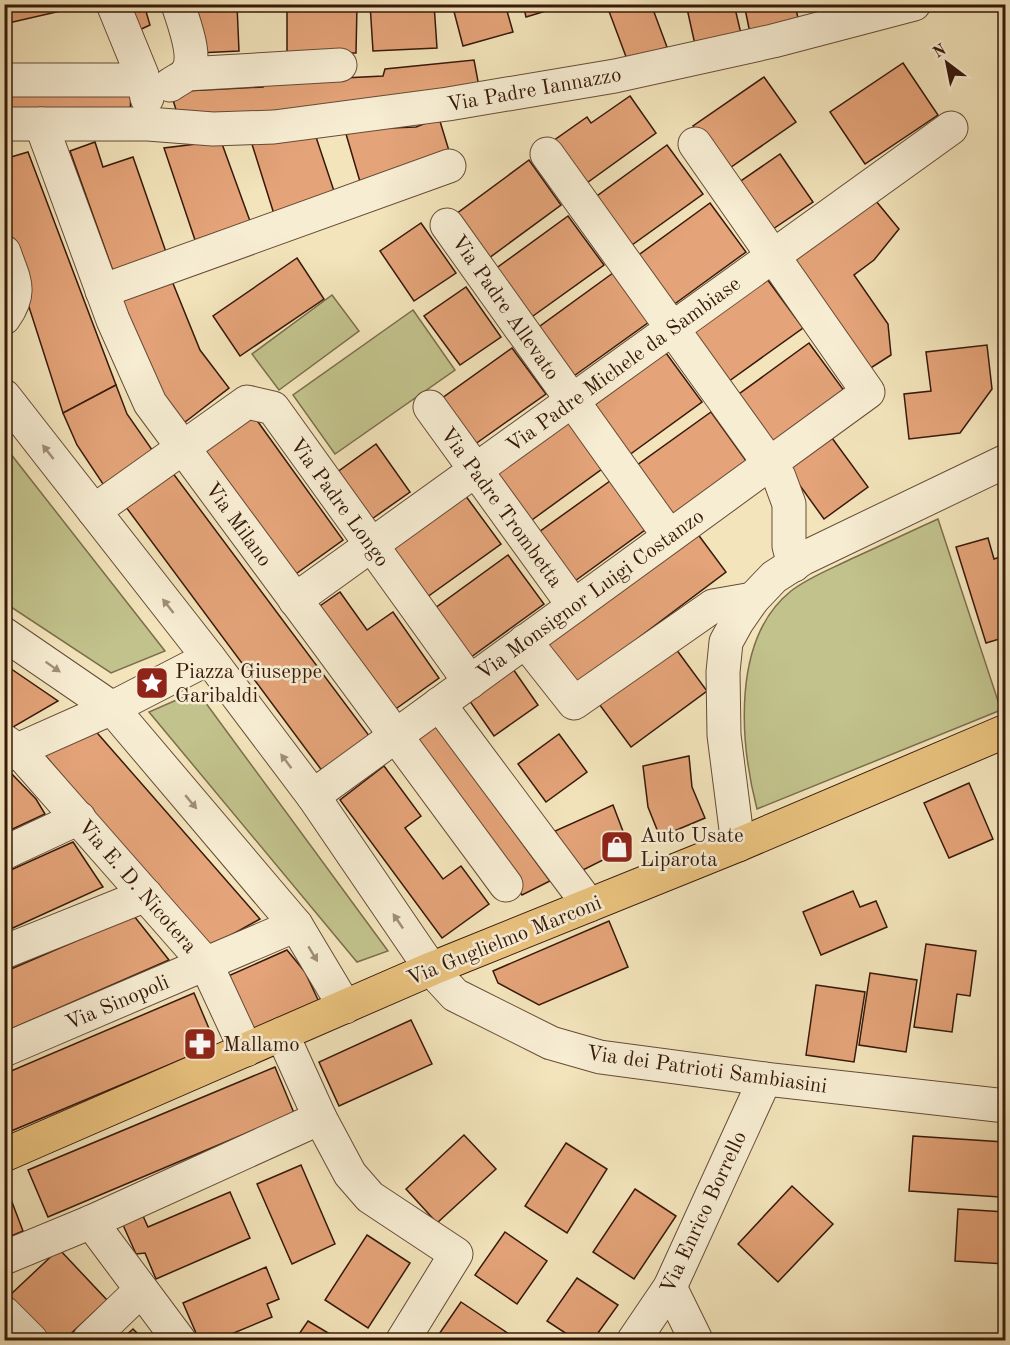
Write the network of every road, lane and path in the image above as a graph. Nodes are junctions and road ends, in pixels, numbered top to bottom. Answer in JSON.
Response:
{"nodes":[{"id":1,"x":113,"y":4,"type":"edge"},
{"id":2,"x":178,"y":4,"type":"edge"},
{"id":3,"x":914,"y":4,"type":"edge"},
{"id":4,"x":340,"y":65,"type":"dead end"},
{"id":5,"x":186,"y":74,"type":"junction"},
{"id":6,"x":4,"y":80,"type":"edge"},
{"id":7,"x":146,"y":100,"type":"junction"},
{"id":8,"x":4,"y":124,"type":"edge"},
{"id":9,"x":41,"y":124,"type":"junction"},
{"id":10,"x":951,"y":128,"type":"dead end"},
{"id":11,"x":695,"y":144,"type":"dead end"},
{"id":12,"x":547,"y":154,"type":"dead end"},
{"id":13,"x":449,"y":166,"type":"dead end"},
{"id":14,"x":447,"y":225,"type":"dead end"},
{"id":15,"x":4,"y":252,"type":"edge"},
{"id":16,"x":773,"y":256,"type":"junction"},
{"id":17,"x":102,"y":291,"type":"junction"},
{"id":18,"x":4,"y":318,"type":"edge"},
{"id":19,"x":673,"y":329,"type":"junction"},
{"id":20,"x":4,"y":396,"type":"edge"},
{"id":21,"x":572,"y":401,"type":"junction"},
{"id":22,"x":430,"y":408,"type":"dead end"},
{"id":23,"x":182,"y":447,"type":"junction"},
{"id":24,"x":1005,"y":461,"type":"edge"},
{"id":25,"x":770,"y":464,"type":"junction"},
{"id":26,"x":476,"y":470,"type":"junction"},
{"id":27,"x":94,"y":511,"type":"junction"},
{"id":28,"x":669,"y":536,"type":"junction"},
{"id":29,"x":371,"y":545,"type":"junction"},
{"id":30,"x":794,"y":565,"type":"junction"},
{"id":31,"x":753,"y":599,"type":"junction"},
{"id":32,"x":295,"y":600,"type":"junction"},
{"id":33,"x":574,"y":606,"type":"junction"},
{"id":34,"x":4,"y":634,"type":"edge"},
{"id":35,"x":525,"y":641,"type":"junction"},
{"id":36,"x":209,"y":658,"type":"junction"},
{"id":37,"x":470,"y":682,"type":"junction"},
{"id":38,"x":440,"y":704,"type":"junction"},
{"id":39,"x":112,"y":708,"type":"junction"},
{"id":40,"x":1005,"y":731,"type":"edge"},
{"id":41,"x":395,"y":736,"type":"junction"},
{"id":42,"x":9,"y":749,"type":"edge"},
{"id":43,"x":313,"y":796,"type":"junction"},
{"id":44,"x":79,"y":818,"type":"junction"},
{"id":45,"x":738,"y":845,"type":"junction"},
{"id":46,"x":4,"y":853,"type":"edge"},
{"id":47,"x":506,"y":885,"type":"dead end"},
{"id":48,"x":146,"y":895,"type":"junction"},
{"id":49,"x":589,"y":905,"type":"junction"},
{"id":50,"x":296,"y":925,"type":"junction"},
{"id":51,"x":4,"y":952,"type":"edge"},
{"id":52,"x":206,"y":964,"type":"junction"},
{"id":53,"x":430,"y":969,"type":"junction"},
{"id":54,"x":345,"y":1007,"type":"junction"},
{"id":55,"x":282,"y":1034,"type":"junction"},
{"id":56,"x":4,"y":1050,"type":"edge"},
{"id":57,"x":246,"y":1050,"type":"junction"},
{"id":58,"x":765,"y":1079,"type":"junction"},
{"id":59,"x":1005,"y":1106,"type":"edge"},
{"id":60,"x":320,"y":1118,"type":"junction"},
{"id":61,"x":4,"y":1155,"type":"edge"},
{"id":62,"x":91,"y":1222,"type":"junction"},
{"id":63,"x":4,"y":1258,"type":"edge"},
{"id":64,"x":670,"y":1287,"type":"junction"},
{"id":65,"x":141,"y":1290,"type":"junction"},
{"id":66,"x":4,"y":1312,"type":"edge"},
{"id":67,"x":31,"y":1341,"type":"edge"},
{"id":68,"x":89,"y":1341,"type":"edge"},
{"id":69,"x":179,"y":1341,"type":"edge"},
{"id":70,"x":403,"y":1341,"type":"edge"},
{"id":71,"x":634,"y":1341,"type":"edge"},
{"id":72,"x":696,"y":1341,"type":"edge"}],
"edges":[{"from":1,"to":7,"type":"street"},
{"from":2,"to":5,"type":"street"},
{"from":3,"to":7,"type":"street","name":"Via Padre Iannazzo"},
{"from":4,"to":5,"type":"street"},
{"from":5,"to":7,"type":"street"},
{"from":6,"to":7,"type":"street"},
{"from":7,"to":9,"type":"street"},
{"from":8,"to":9,"type":"street"},
{"from":9,"to":17,"type":"street","name":"Via Milano"},
{"from":10,"to":16,"type":"street","name":"Via Padre Michele da Sambiase"},
{"from":11,"to":16,"type":"street"},
{"from":12,"to":19,"type":"street"},
{"from":13,"to":17,"type":"street"},
{"from":14,"to":21,"type":"street","name":"Via Padre Allevato"},
{"from":15,"to":18,"type":"street"},
{"from":16,"to":19,"type":"street","name":"Via Padre Michele da Sambiase"},
{"from":16,"to":25,"type":"street","name":"Via Monsignor Luigi Costanzo"},
{"from":17,"to":23,"type":"street","name":"Via Milano"},
{"from":19,"to":21,"type":"street","name":"Via Padre Michele da Sambiase"},
{"from":19,"to":25,"type":"street"},
{"from":27,"to":20,"type":"street","name":"Via dei Patrioti Sambiasini","one_way":true},
{"from":21,"to":26,"type":"street","name":"Via Padre Michele da Sambiase"},
{"from":21,"to":28,"type":"street","name":"Via Padre Allevato"},
{"from":22,"to":26,"type":"street","name":"Via Padre Trombetta"},
{"from":23,"to":27,"type":"street","name":"Via Padre Longo"},
{"from":23,"to":29,"type":"street","name":"Via Padre Longo"},
{"from":23,"to":32,"type":"street","name":"Via Milano"},
{"from":24,"to":30,"type":"street"},
{"from":25,"to":28,"type":"street","name":"Via Monsignor Luigi Costanzo"},
{"from":25,"to":30,"type":"street"},
{"from":26,"to":29,"type":"street","name":"Via Padre Michele da Sambiase"},
{"from":26,"to":33,"type":"street","name":"Via Padre Trombetta"},
{"from":36,"to":27,"type":"street","name":"Via dei Patrioti Sambiasini","one_way":true},
{"from":28,"to":33,"type":"street","name":"Via Monsignor Luigi Costanzo"},
{"from":29,"to":32,"type":"street","name":"Via Padre Michele da Sambiase"},
{"from":29,"to":37,"type":"street","name":"Via Padre Longo"},
{"from":30,"to":31,"type":"street"},
{"from":31,"to":35,"type":"street"},
{"from":31,"to":45,"type":"street"},
{"from":32,"to":41,"type":"street","name":"Via Milano"},
{"from":33,"to":35,"type":"street","name":"Via Monsignor Luigi Costanzo"},
{"from":34,"to":39,"type":"street","one_way":true},
{"from":35,"to":37,"type":"street","name":"Via Monsignor Luigi Costanzo"},
{"from":36,"to":39,"type":"street"},
{"from":43,"to":36,"type":"street","name":"Via dei Patrioti Sambiasini","one_way":true},
{"from":37,"to":38,"type":"street","name":"Via Monsignor Luigi Costanzo"},
{"from":38,"to":41,"type":"street","name":"Via Monsignor Luigi Costanzo"},
{"from":38,"to":49,"type":"street"},
{"from":39,"to":42,"type":"street"},
{"from":39,"to":50,"type":"street","one_way":true},
{"from":40,"to":45,"type":"main road","name":"Via Guglielmo Marconi"},
{"from":41,"to":43,"type":"street","name":"Via Monsignor Luigi Costanzo"},
{"from":41,"to":47,"type":"street","name":"Via Milano"},
{"from":42,"to":44,"type":"street","name":"Via E. D. Nicotera"},
{"from":53,"to":43,"type":"street","name":"Via dei Patrioti Sambiasini","one_way":true},
{"from":44,"to":46,"type":"street"},
{"from":44,"to":48,"type":"street","name":"Via E. D. Nicotera"},
{"from":45,"to":49,"type":"main road","name":"Via Guglielmo Marconi"},
{"from":48,"to":51,"type":"street"},
{"from":48,"to":52,"type":"street","name":"Via E. D. Nicotera"},
{"from":49,"to":53,"type":"main road","name":"Via Guglielmo Marconi"},
{"from":50,"to":52,"type":"street","name":"Via Sinopoli"},
{"from":50,"to":54,"type":"street","one_way":true},
{"from":52,"to":56,"type":"street","name":"Via Sinopoli"},
{"from":52,"to":57,"type":"street","name":"Via E. D. Nicotera"},
{"from":53,"to":54,"type":"main road","name":"Via Guglielmo Marconi"},
{"from":53,"to":58,"type":"street","name":"Via dei Patrioti Sambiasini"},
{"from":54,"to":55,"type":"main road","name":"Via Guglielmo Marconi"},
{"from":55,"to":57,"type":"main road","name":"Via Guglielmo Marconi"},
{"from":55,"to":60,"type":"street"},
{"from":57,"to":61,"type":"main road","name":"Via Guglielmo Marconi"},
{"from":58,"to":59,"type":"street","name":"Via dei Patrioti Sambiasini"},
{"from":58,"to":64,"type":"street","name":"Via Enrico Borrello"},
{"from":60,"to":62,"type":"street"},
{"from":60,"to":70,"type":"street"},
{"from":62,"to":63,"type":"street"},
{"from":62,"to":65,"type":"street"},
{"from":64,"to":71,"type":"street","name":"Via Enrico Borrello"},
{"from":64,"to":72,"type":"street"},
{"from":65,"to":68,"type":"street"},
{"from":65,"to":69,"type":"street"},
{"from":66,"to":67,"type":"street"}]}
